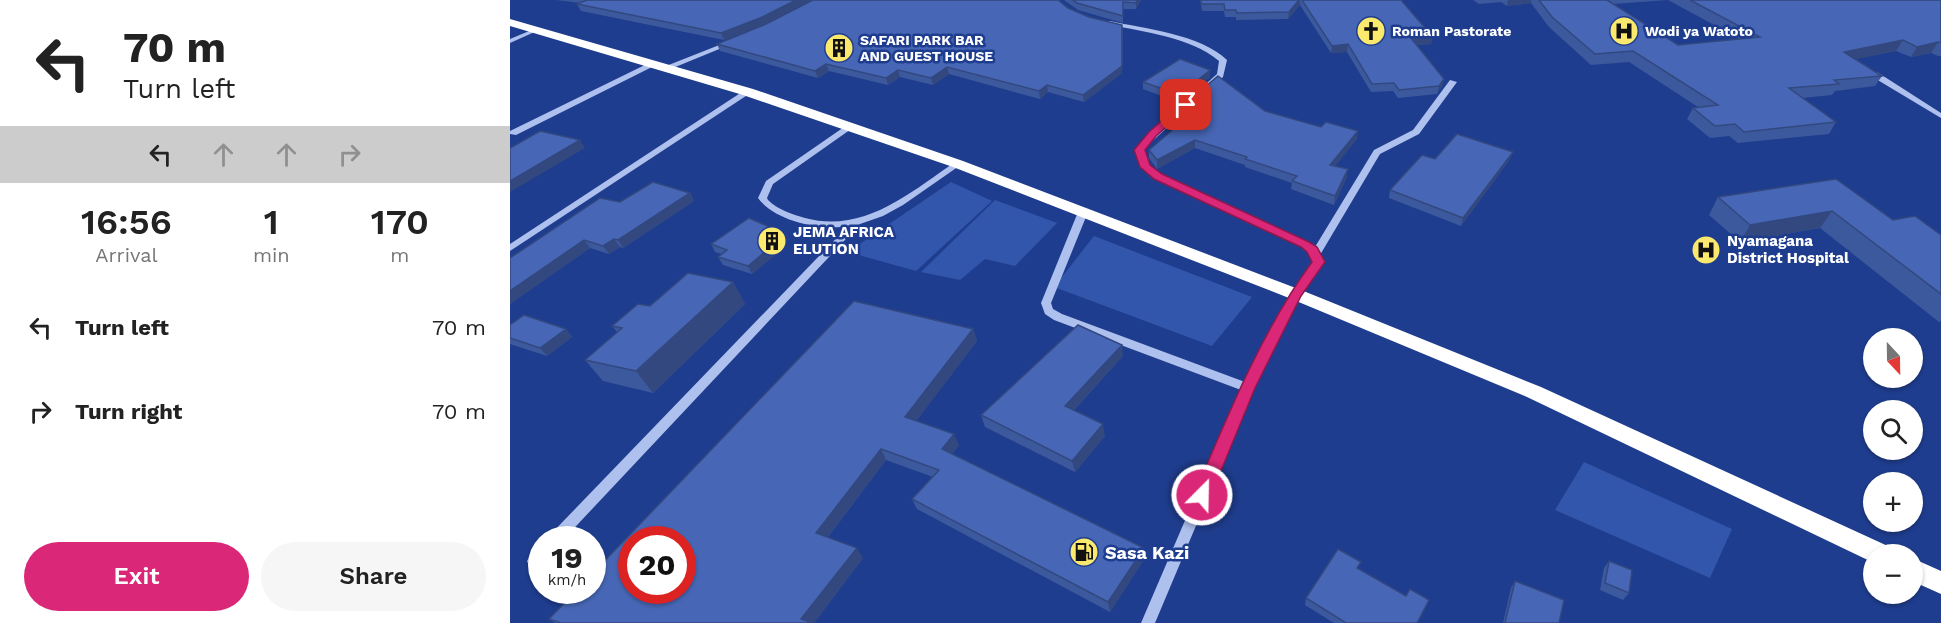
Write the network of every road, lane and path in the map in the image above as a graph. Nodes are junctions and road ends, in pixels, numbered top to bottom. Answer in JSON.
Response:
{"nodes":[{"id":1,"x":510,"y":22,"type":"edge"},
{"id":2,"x":1105,"y":22,"type":"edge"},
{"id":3,"x":536,"y":30,"type":"junction"},
{"id":4,"x":738,"y":39,"type":"edge"},
{"id":5,"x":510,"y":41,"type":"edge"},
{"id":6,"x":659,"y":66,"type":"junction"},
{"id":7,"x":1874,"y":74,"type":"edge"},
{"id":8,"x":1453,"y":82,"type":"dead end"},
{"id":9,"x":748,"y":92,"type":"junction"},
{"id":10,"x":1941,"y":116,"type":"edge"},
{"id":11,"x":850,"y":127,"type":"junction"},
{"id":12,"x":513,"y":133,"type":"dead end"},
{"id":13,"x":958,"y":164,"type":"junction"},
{"id":14,"x":1083,"y":212,"type":"junction"},
{"id":15,"x":856,"y":223,"type":"junction"},
{"id":16,"x":510,"y":248,"type":"edge"},
{"id":17,"x":1316,"y":254,"type":"junction"},
{"id":18,"x":1295,"y":294,"type":"junction"},
{"id":19,"x":1248,"y":388,"type":"junction"},
{"id":20,"x":567,"y":526,"type":"edge"},
{"id":21,"x":1863,"y":546,"type":"edge"},
{"id":22,"x":1923,"y":574,"type":"edge"},
{"id":23,"x":1941,"y":583,"type":"edge"},
{"id":24,"x":1148,"y":623,"type":"edge"}],
"edges":[{"from":1,"to":3,"type":"highway"},
{"from":2,"to":17,"type":"street"},
{"from":3,"to":5,"type":"street"},
{"from":3,"to":6,"type":"highway"},
{"from":4,"to":6,"type":"street"},
{"from":6,"to":9,"type":"highway"},
{"from":6,"to":12,"type":"street"},
{"from":7,"to":10,"type":"street"},
{"from":8,"to":17,"type":"street"},
{"from":9,"to":11,"type":"highway"},
{"from":9,"to":16,"type":"street"},
{"from":11,"to":13,"type":"highway"},
{"from":11,"to":15,"type":"street"},
{"from":13,"to":14,"type":"highway"},
{"from":13,"to":15,"type":"street"},
{"from":14,"to":18,"type":"highway"},
{"from":14,"to":19,"type":"street"},
{"from":15,"to":20,"type":"street"},
{"from":17,"to":18,"type":"street"},
{"from":18,"to":19,"type":"street"},
{"from":18,"to":21,"type":"highway"},
{"from":19,"to":24,"type":"street"},
{"from":22,"to":23,"type":"highway"}]}
